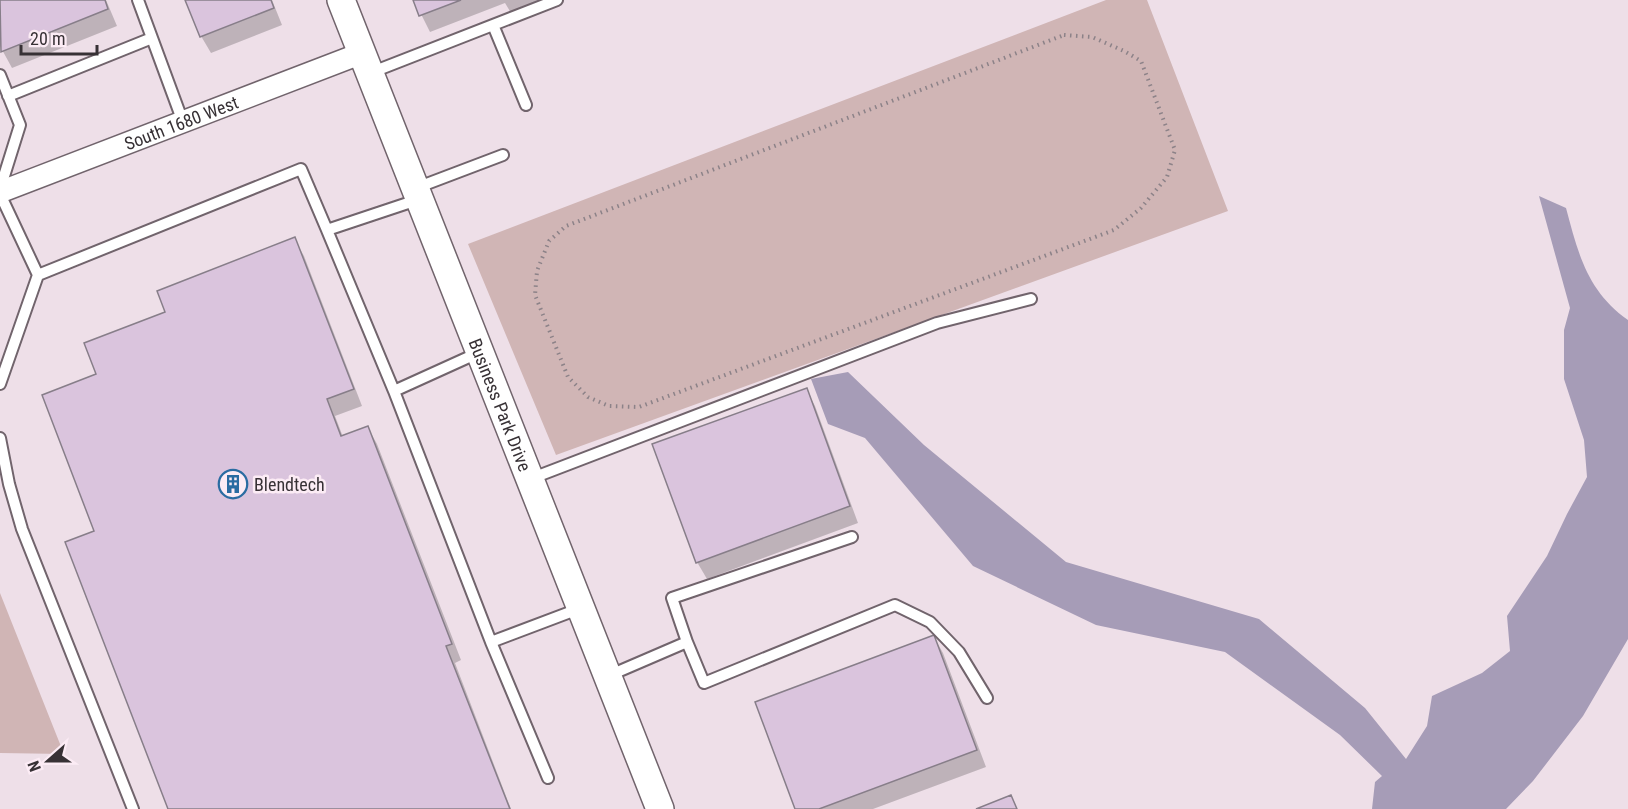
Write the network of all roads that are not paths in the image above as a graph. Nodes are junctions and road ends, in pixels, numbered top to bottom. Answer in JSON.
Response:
{"nodes":[{"id":1,"x":138,"y":0,"type":"edge"},
{"id":2,"x":341,"y":0,"type":"edge"},
{"id":3,"x":557,"y":0,"type":"edge"},
{"id":4,"x":494,"y":25,"type":"junction"},
{"id":5,"x":152,"y":38,"type":"junction"},
{"id":6,"x":366,"y":63,"type":"junction"},
{"id":7,"x":0,"y":75,"type":"edge"},
{"id":8,"x":8,"y":96,"type":"junction"},
{"id":9,"x":526,"y":105,"type":"dead end"},
{"id":10,"x":183,"y":122,"type":"junction"},
{"id":11,"x":503,"y":155,"type":"dead end"},
{"id":12,"x":0,"y":191,"type":"edge"},
{"id":13,"x":418,"y":194,"type":"junction"},
{"id":14,"x":327,"y":230,"type":"junction"},
{"id":15,"x":38,"y":274,"type":"junction"},
{"id":16,"x":1031,"y":299,"type":"dead end"},
{"id":17,"x":480,"y":352,"type":"junction"},
{"id":18,"x":0,"y":384,"type":"edge"},
{"id":19,"x":394,"y":391,"type":"junction"},
{"id":20,"x":0,"y":438,"type":"edge"},
{"id":21,"x":530,"y":479,"type":"junction"},
{"id":22,"x":852,"y":537,"type":"dead end"},
{"id":23,"x":581,"y":608,"type":"junction"},
{"id":24,"x":491,"y":642,"type":"junction"},
{"id":25,"x":687,"y":642,"type":"junction"},
{"id":26,"x":608,"y":676,"type":"junction"},
{"id":27,"x":987,"y":698,"type":"dead end"},
{"id":28,"x":548,"y":778,"type":"dead end"},
{"id":29,"x":133,"y":809,"type":"edge"},
{"id":30,"x":660,"y":809,"type":"edge"}],
"edges":[{"from":1,"to":5,"type":"lane"},
{"from":2,"to":6,"type":"street","name":"Business Park Drive"},
{"from":3,"to":4,"type":"lane"},
{"from":4,"to":6,"type":"lane"},
{"from":4,"to":9,"type":"lane"},
{"from":5,"to":8,"type":"lane"},
{"from":5,"to":10,"type":"lane"},
{"from":6,"to":10,"type":"street","name":"South 1680 West"},
{"from":6,"to":13,"type":"street","name":"Business Park Drive"},
{"from":7,"to":8,"type":"lane"},
{"from":8,"to":12,"type":"lane"},
{"from":10,"to":12,"type":"street","name":"South 1680 West"},
{"from":11,"to":13,"type":"lane"},
{"from":12,"to":15,"type":"lane"},
{"from":13,"to":14,"type":"lane"},
{"from":13,"to":17,"type":"street","name":"Business Park Drive"},
{"from":14,"to":15,"type":"lane"},
{"from":14,"to":19,"type":"lane"},
{"from":15,"to":18,"type":"lane"},
{"from":16,"to":21,"type":"lane"},
{"from":17,"to":19,"type":"lane"},
{"from":17,"to":21,"type":"street","name":"Business Park Drive"},
{"from":19,"to":24,"type":"lane"},
{"from":20,"to":29,"type":"lane"},
{"from":21,"to":23,"type":"street","name":"Business Park Drive"},
{"from":22,"to":25,"type":"lane"},
{"from":23,"to":24,"type":"lane"},
{"from":23,"to":26,"type":"street","name":"Business Park Drive"},
{"from":24,"to":28,"type":"lane"},
{"from":25,"to":26,"type":"lane"},
{"from":25,"to":27,"type":"lane"},
{"from":26,"to":30,"type":"street","name":"Business Park Drive"}]}
